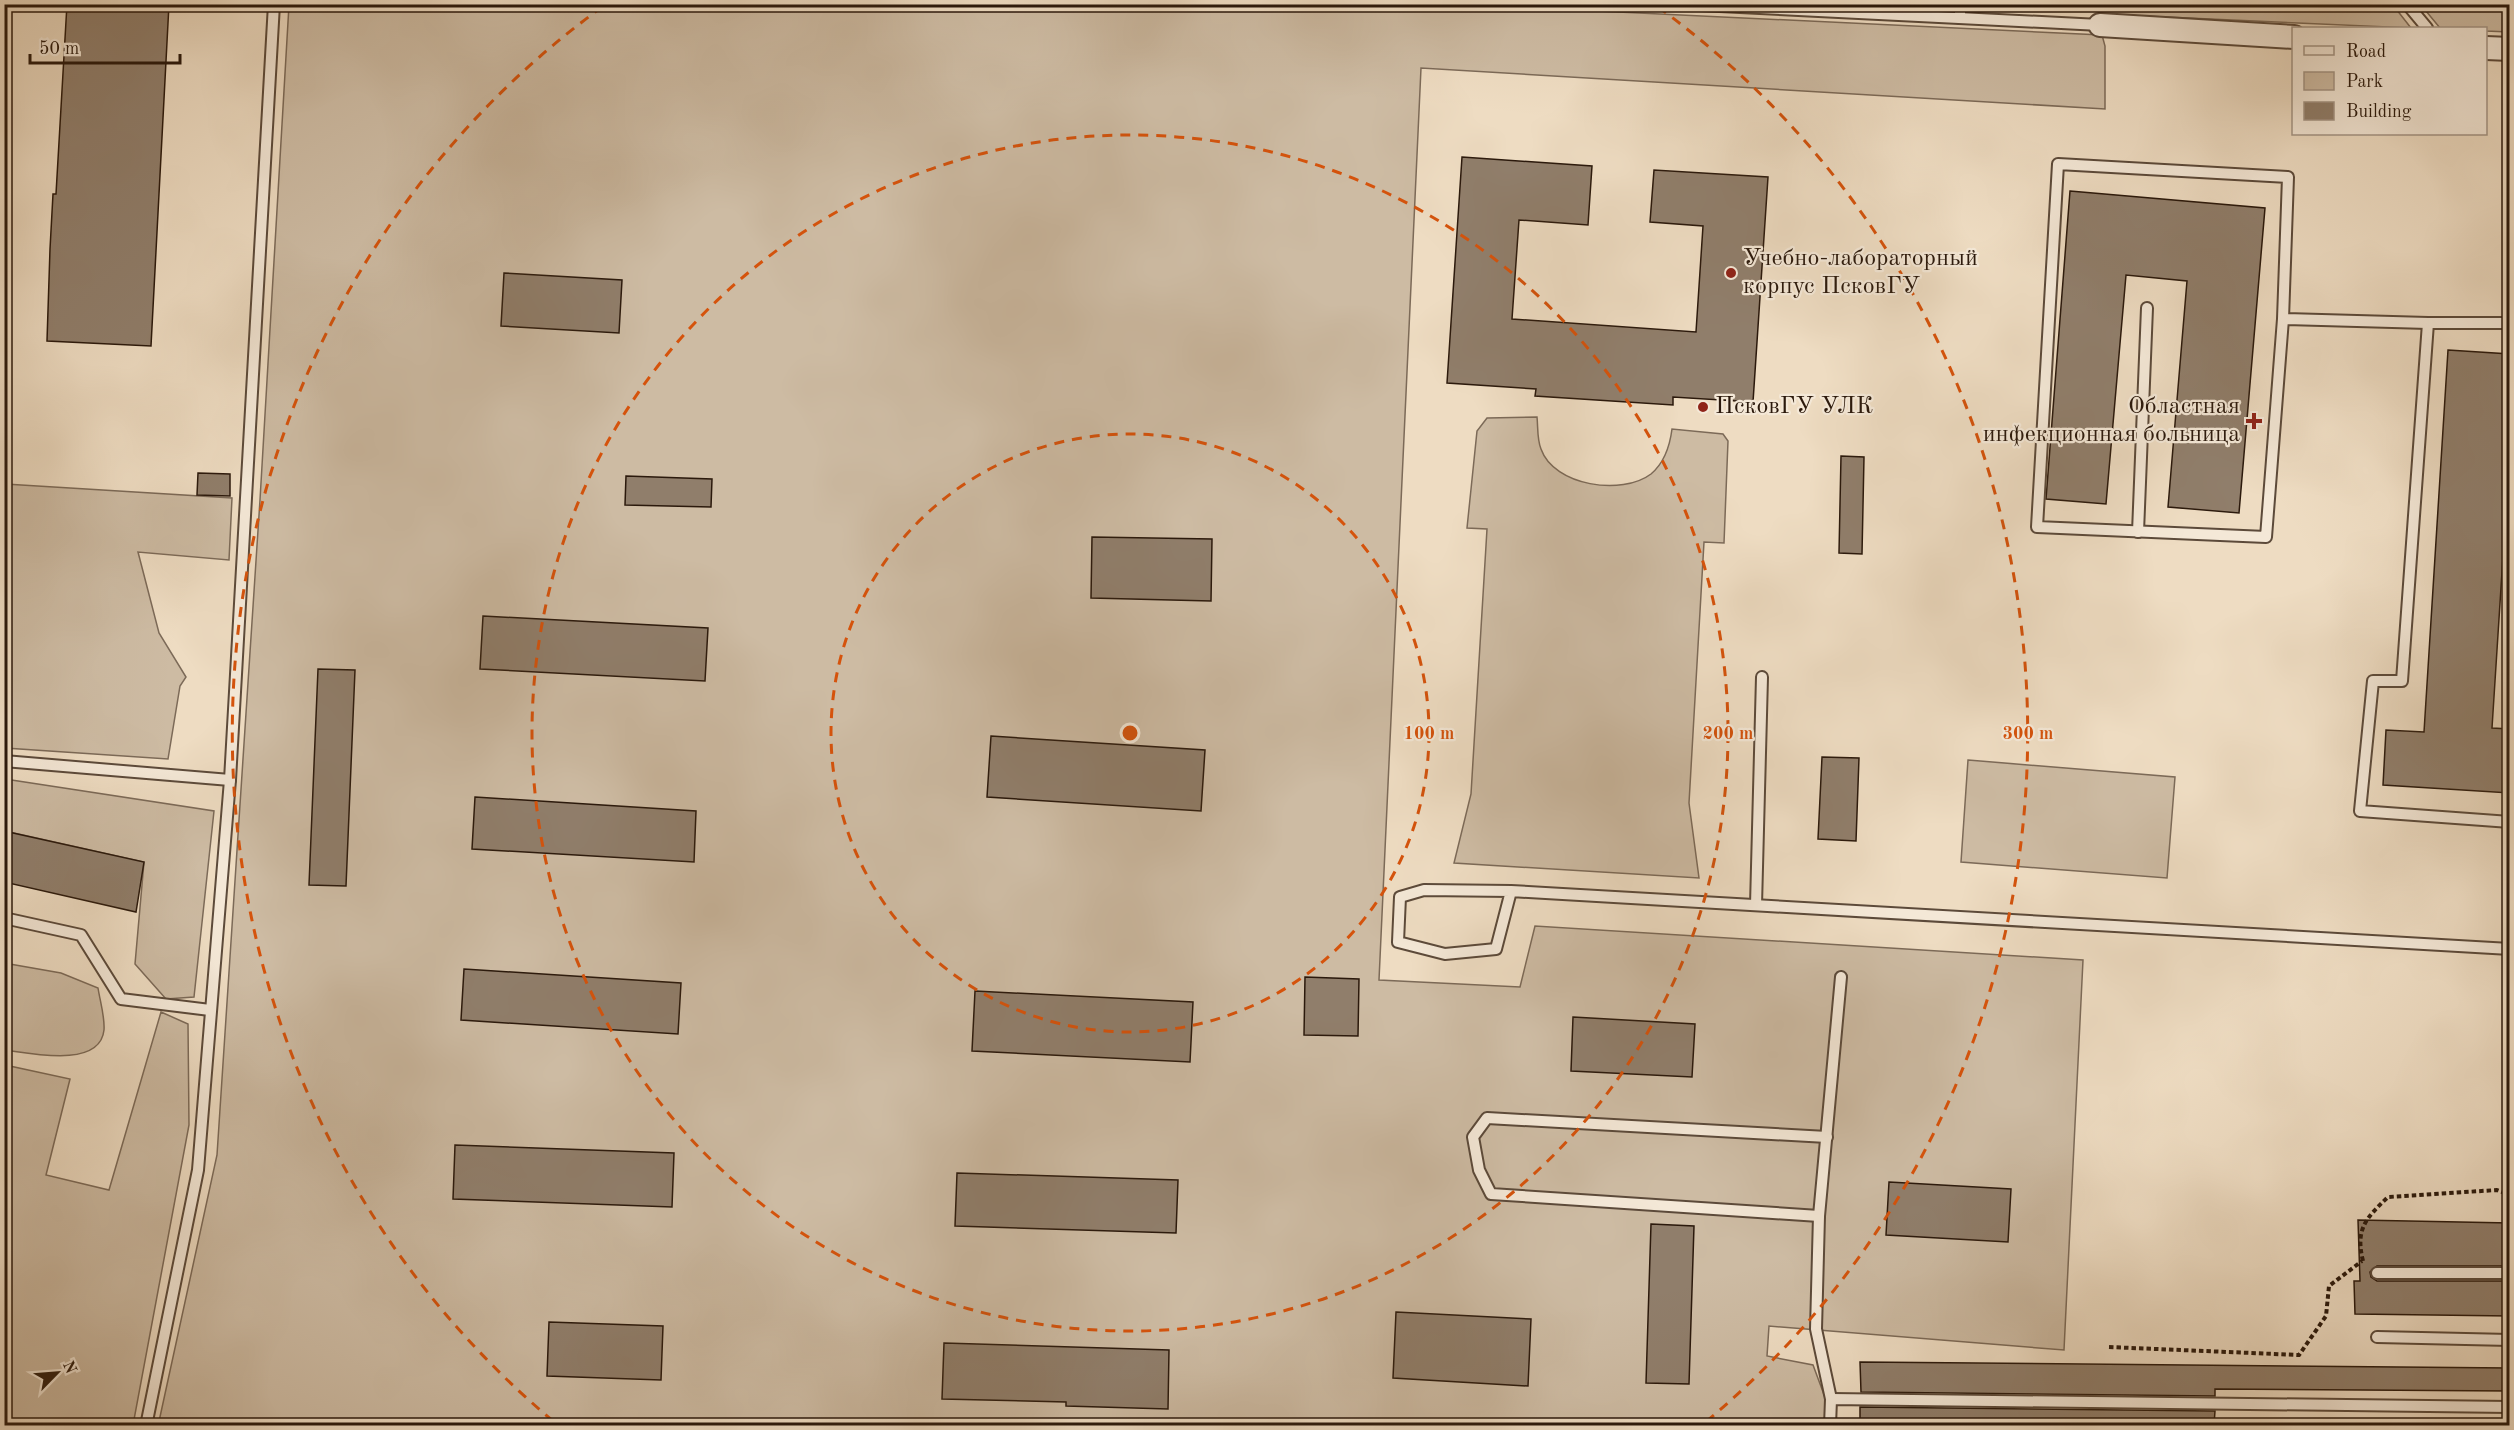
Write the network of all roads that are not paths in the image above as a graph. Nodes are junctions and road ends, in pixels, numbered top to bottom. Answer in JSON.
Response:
{"nodes":[{"id":1,"x":274,"y":4,"type":"edge"},
{"id":2,"x":1679,"y":4,"type":"edge"},
{"id":3,"x":1960,"y":4,"type":"edge"},
{"id":4,"x":2407,"y":4,"type":"edge"},
{"id":5,"x":1960,"y":18,"type":"junction"},
{"id":6,"x":2100,"y":25,"type":"joint"},
{"id":7,"x":2426,"y":27,"type":"edge"},
{"id":8,"x":2292,"y":37,"type":"edge"},
{"id":9,"x":2487,"y":48,"type":"edge"},
{"id":10,"x":2510,"y":49,"type":"edge"},
{"id":11,"x":2147,"y":308,"type":"dead end"},
{"id":12,"x":2283,"y":319,"type":"junction"},
{"id":13,"x":2428,"y":323,"type":"junction"},
{"id":14,"x":2510,"y":323,"type":"edge"},
{"id":15,"x":2138,"y":532,"type":"junction"},
{"id":16,"x":1762,"y":677,"type":"dead end"},
{"id":17,"x":4,"y":761,"type":"edge"},
{"id":18,"x":230,"y":780,"type":"junction"},
{"id":19,"x":2510,"y":822,"type":"edge"},
{"id":20,"x":1511,"y":891,"type":"junction"},
{"id":21,"x":1756,"y":905,"type":"junction"},
{"id":22,"x":4,"y":918,"type":"edge"},
{"id":23,"x":2510,"y":949,"type":"edge"},
{"id":24,"x":1841,"y":977,"type":"dead end"},
{"id":25,"x":210,"y":1010,"type":"junction"},
{"id":26,"x":1827,"y":1137,"type":"junction"},
{"id":27,"x":1819,"y":1216,"type":"junction"},
{"id":28,"x":2377,"y":1273,"type":"road end"},
{"id":29,"x":2510,"y":1273,"type":"edge"},
{"id":30,"x":2377,"y":1337,"type":"dead end"},
{"id":31,"x":2510,"y":1340,"type":"edge"},
{"id":32,"x":1831,"y":1399,"type":"junction"},
{"id":33,"x":2510,"y":1407,"type":"edge"},
{"id":34,"x":146,"y":1425,"type":"edge"},
{"id":35,"x":1830,"y":1425,"type":"edge"}],
"edges":[{"from":1,"to":18,"type":"lane"},
{"from":2,"to":5,"type":"lane"},
{"from":3,"to":5,"type":"lane"},
{"from":4,"to":7,"type":"lane"},
{"from":5,"to":6,"type":"lane"},
{"from":6,"to":8,"type":"street"},
{"from":9,"to":10,"type":"street"},
{"from":11,"to":15,"type":"lane"},
{"from":12,"to":13,"type":"lane"},
{"from":12,"to":15,"type":"lane"},
{"from":12,"to":15,"type":"lane"},
{"from":13,"to":14,"type":"lane"},
{"from":13,"to":19,"type":"lane"},
{"from":16,"to":21,"type":"lane"},
{"from":17,"to":18,"type":"lane"},
{"from":18,"to":25,"type":"lane"},
{"from":20,"to":20,"type":"lane"},
{"from":20,"to":21,"type":"lane"},
{"from":21,"to":23,"type":"lane"},
{"from":22,"to":25,"type":"lane"},
{"from":24,"to":26,"type":"lane"},
{"from":25,"to":34,"type":"lane"},
{"from":26,"to":27,"type":"lane"},
{"from":26,"to":27,"type":"lane"},
{"from":27,"to":32,"type":"lane"},
{"from":28,"to":29,"type":"lane"},
{"from":30,"to":31,"type":"lane"},
{"from":32,"to":33,"type":"lane"},
{"from":32,"to":35,"type":"lane"}]}
